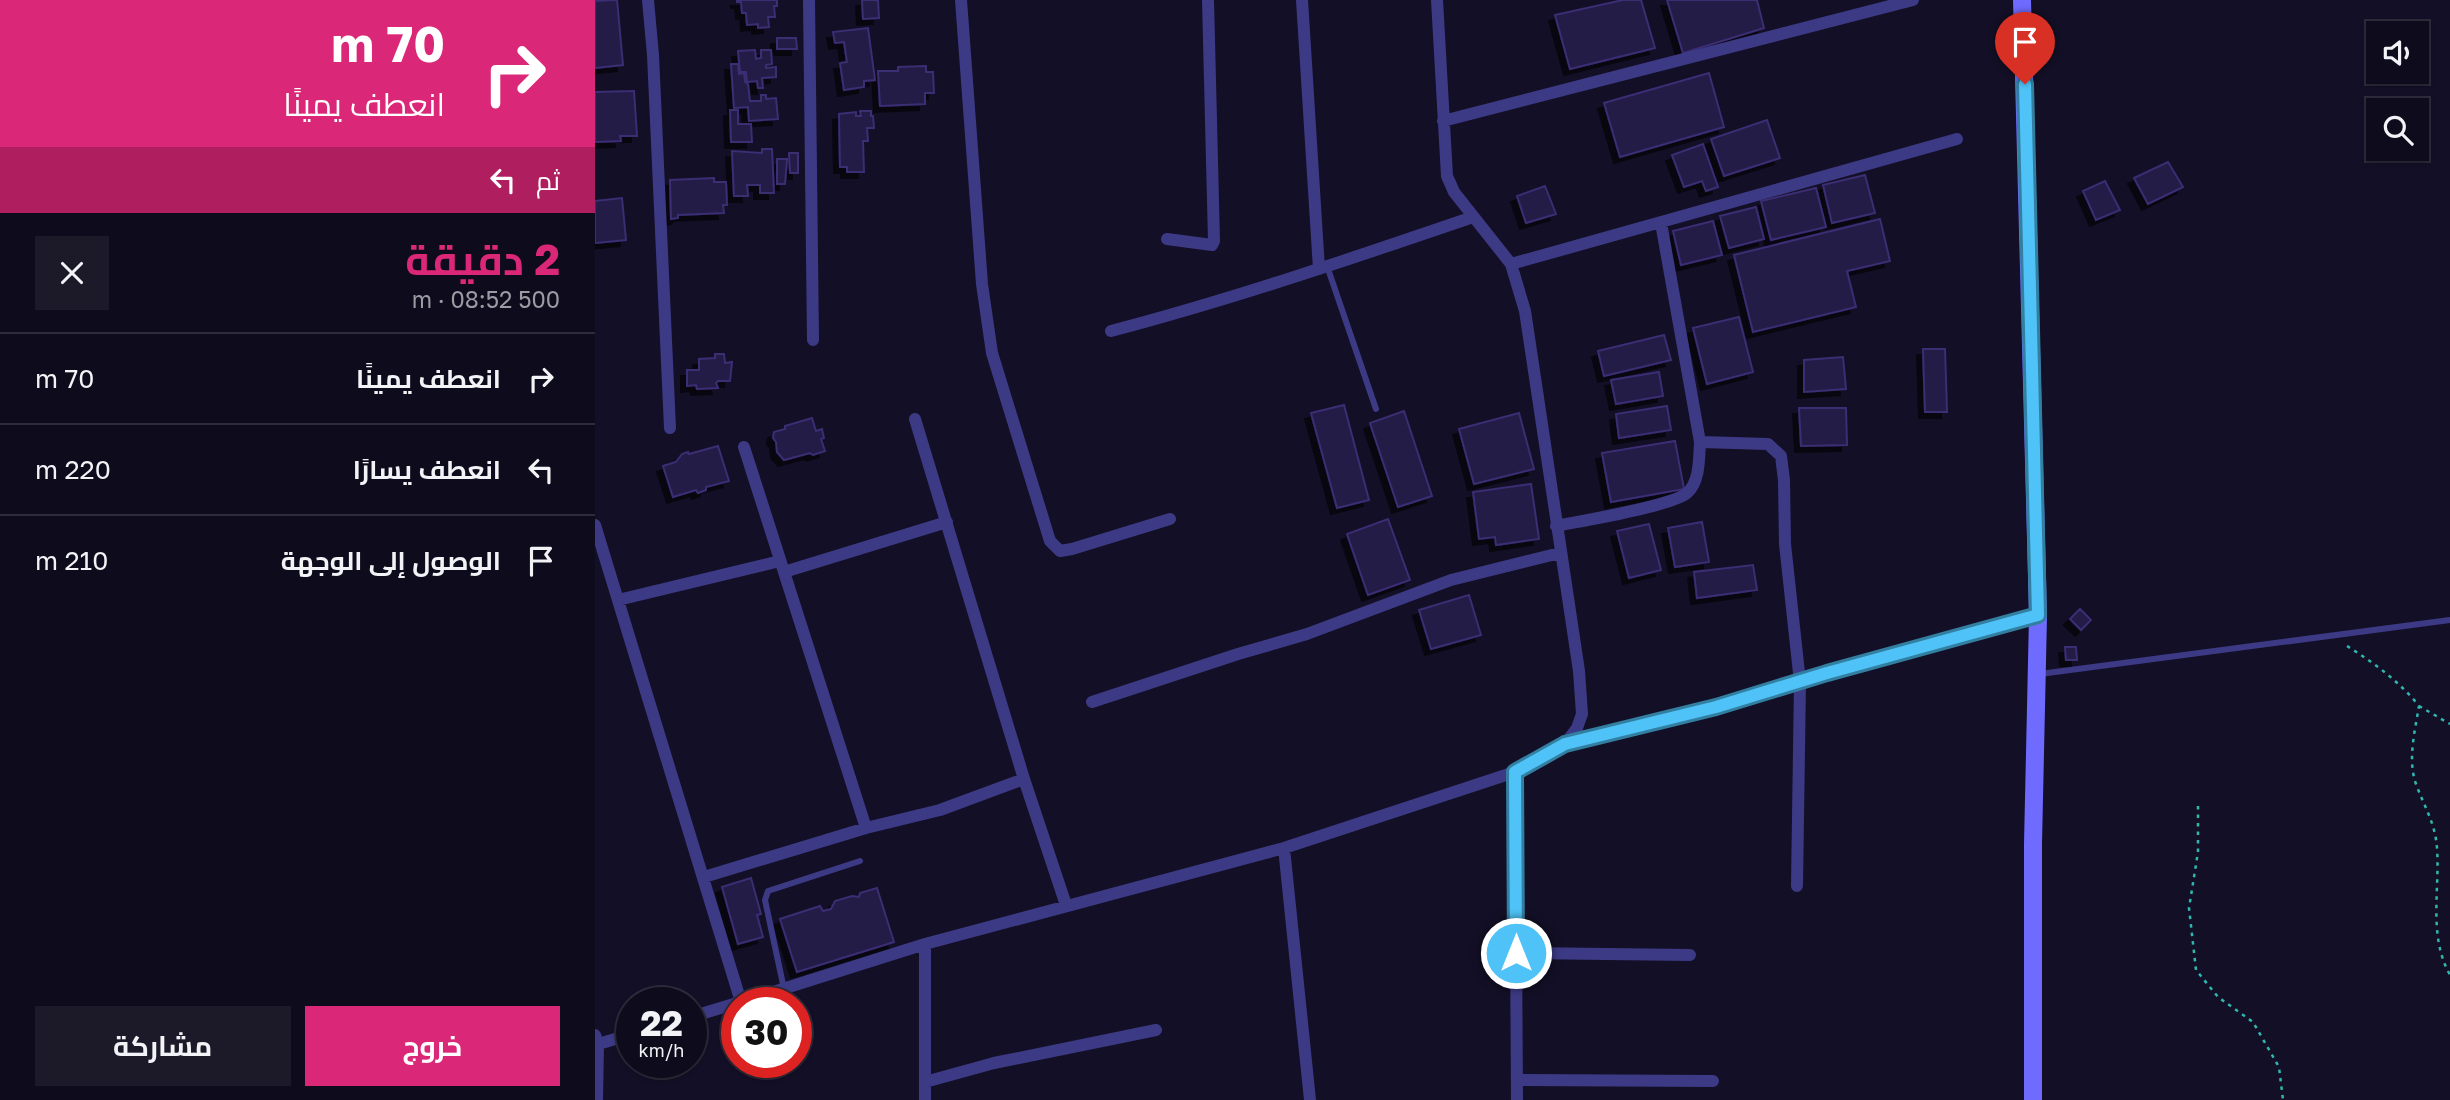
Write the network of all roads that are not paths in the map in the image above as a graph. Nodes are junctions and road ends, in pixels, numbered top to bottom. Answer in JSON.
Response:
{"nodes":[{"id":1,"x":648,"y":0,"type":"edge"},
{"id":2,"x":809,"y":0,"type":"edge"},
{"id":3,"x":961,"y":0,"type":"edge"},
{"id":4,"x":1208,"y":0,"type":"edge"},
{"id":5,"x":1302,"y":0,"type":"edge"},
{"id":6,"x":1437,"y":0,"type":"edge"},
{"id":7,"x":1913,"y":0,"type":"edge"},
{"id":8,"x":2022,"y":0,"type":"edge"},
{"id":9,"x":1443,"y":121,"type":"junction"},
{"id":10,"x":1957,"y":139,"type":"dead end"},
{"id":11,"x":1473,"y":216,"type":"junction"},
{"id":12,"x":1661,"y":223,"type":"junction"},
{"id":13,"x":1167,"y":239,"type":"dead end"},
{"id":14,"x":1511,"y":264,"type":"junction"},
{"id":15,"x":1323,"y":268,"type":"junction"},
{"id":16,"x":1111,"y":331,"type":"dead end"},
{"id":17,"x":813,"y":340,"type":"dead end"},
{"id":18,"x":1376,"y":409,"type":"dead end"},
{"id":19,"x":915,"y":419,"type":"dead end"},
{"id":20,"x":670,"y":428,"type":"dead end"},
{"id":21,"x":1700,"y":442,"type":"junction"},
{"id":22,"x":744,"y":447,"type":"dead end"},
{"id":23,"x":1170,"y":519,"type":"dead end"},
{"id":24,"x":947,"y":522,"type":"junction"},
{"id":25,"x":595,"y":525,"type":"edge"},
{"id":26,"x":1556,"y":526,"type":"junction"},
{"id":27,"x":1560,"y":553,"type":"junction"},
{"id":28,"x":782,"y":566,"type":"junction"},
{"id":29,"x":618,"y":600,"type":"junction"},
{"id":30,"x":2038,"y":615,"type":"junction"},
{"id":31,"x":2450,"y":620,"type":"edge"},
{"id":32,"x":2038,"y":675,"type":"junction"},
{"id":33,"x":1800,"y":682,"type":"junction"},
{"id":34,"x":1092,"y":702,"type":"dead end"},
{"id":35,"x":1565,"y":744,"type":"junction"},
{"id":36,"x":1515,"y":772,"type":"junction"},
{"id":37,"x":1024,"y":779,"type":"junction"},
{"id":38,"x":866,"y":828,"type":"junction"},
{"id":39,"x":1285,"y":848,"type":"junction"},
{"id":40,"x":860,"y":860,"type":"dead end"},
{"id":41,"x":703,"y":877,"type":"junction"},
{"id":42,"x":1797,"y":886,"type":"dead end"},
{"id":43,"x":1066,"y":905,"type":"junction"},
{"id":44,"x":925,"y":944,"type":"junction"},
{"id":45,"x":1516,"y":953,"type":"junction"},
{"id":46,"x":1690,"y":955,"type":"dead end"},
{"id":47,"x":734,"y":987,"type":"edge"},
{"id":48,"x":784,"y":987,"type":"edge"},
{"id":49,"x":790,"y":987,"type":"edge"},
{"id":50,"x":1156,"y":1030,"type":"dead end"},
{"id":51,"x":616,"y":1038,"type":"edge"},
{"id":52,"x":596,"y":1042,"type":"edge"},
{"id":53,"x":1517,"y":1080,"type":"junction"},
{"id":54,"x":1713,"y":1081,"type":"dead end"},
{"id":55,"x":925,"y":1082,"type":"junction"},
{"id":56,"x":597,"y":1100,"type":"edge"},
{"id":57,"x":925,"y":1100,"type":"edge"},
{"id":58,"x":1310,"y":1100,"type":"edge"},
{"id":59,"x":1517,"y":1100,"type":"edge"},
{"id":60,"x":2033,"y":1100,"type":"edge"}],
"edges":[{"from":1,"to":20,"type":"street"},
{"from":2,"to":17,"type":"street"},
{"from":3,"to":23,"type":"street"},
{"from":4,"to":13,"type":"street"},
{"from":5,"to":15,"type":"street"},
{"from":6,"to":9,"type":"street"},
{"from":7,"to":9,"type":"street"},
{"from":8,"to":30,"type":"street"},
{"from":9,"to":11,"type":"street"},
{"from":10,"to":12,"type":"street"},
{"from":11,"to":14,"type":"street"},
{"from":11,"to":15,"type":"street"},
{"from":12,"to":14,"type":"street"},
{"from":12,"to":21,"type":"street"},
{"from":14,"to":26,"type":"street"},
{"from":15,"to":16,"type":"street"},
{"from":15,"to":18,"type":"lane"},
{"from":19,"to":24,"type":"street"},
{"from":21,"to":26,"type":"street"},
{"from":21,"to":33,"type":"street"},
{"from":22,"to":28,"type":"street"},
{"from":24,"to":28,"type":"street"},
{"from":24,"to":37,"type":"street"},
{"from":25,"to":29,"type":"street"},
{"from":26,"to":27,"type":"street"},
{"from":27,"to":34,"type":"street"},
{"from":27,"to":35,"type":"street"},
{"from":28,"to":29,"type":"street"},
{"from":28,"to":38,"type":"street"},
{"from":29,"to":41,"type":"street"},
{"from":30,"to":32,"type":"street"},
{"from":30,"to":33,"type":"street"},
{"from":31,"to":32,"type":"lane"},
{"from":32,"to":60,"type":"street"},
{"from":33,"to":35,"type":"street"},
{"from":33,"to":42,"type":"street"},
{"from":35,"to":36,"type":"street"},
{"from":36,"to":39,"type":"street"},
{"from":36,"to":45,"type":"street"},
{"from":37,"to":38,"type":"street"},
{"from":37,"to":43,"type":"street"},
{"from":38,"to":41,"type":"street"},
{"from":39,"to":43,"type":"street"},
{"from":39,"to":58,"type":"street"},
{"from":40,"to":48,"type":"lane"},
{"from":41,"to":47,"type":"street"},
{"from":43,"to":44,"type":"street"},
{"from":44,"to":49,"type":"street"},
{"from":44,"to":55,"type":"street"},
{"from":45,"to":46,"type":"street"},
{"from":45,"to":53,"type":"street"},
{"from":50,"to":55,"type":"street"},
{"from":51,"to":52,"type":"street"},
{"from":52,"to":56,"type":"street"},
{"from":53,"to":54,"type":"street"},
{"from":53,"to":59,"type":"street"},
{"from":55,"to":57,"type":"street"}]}
